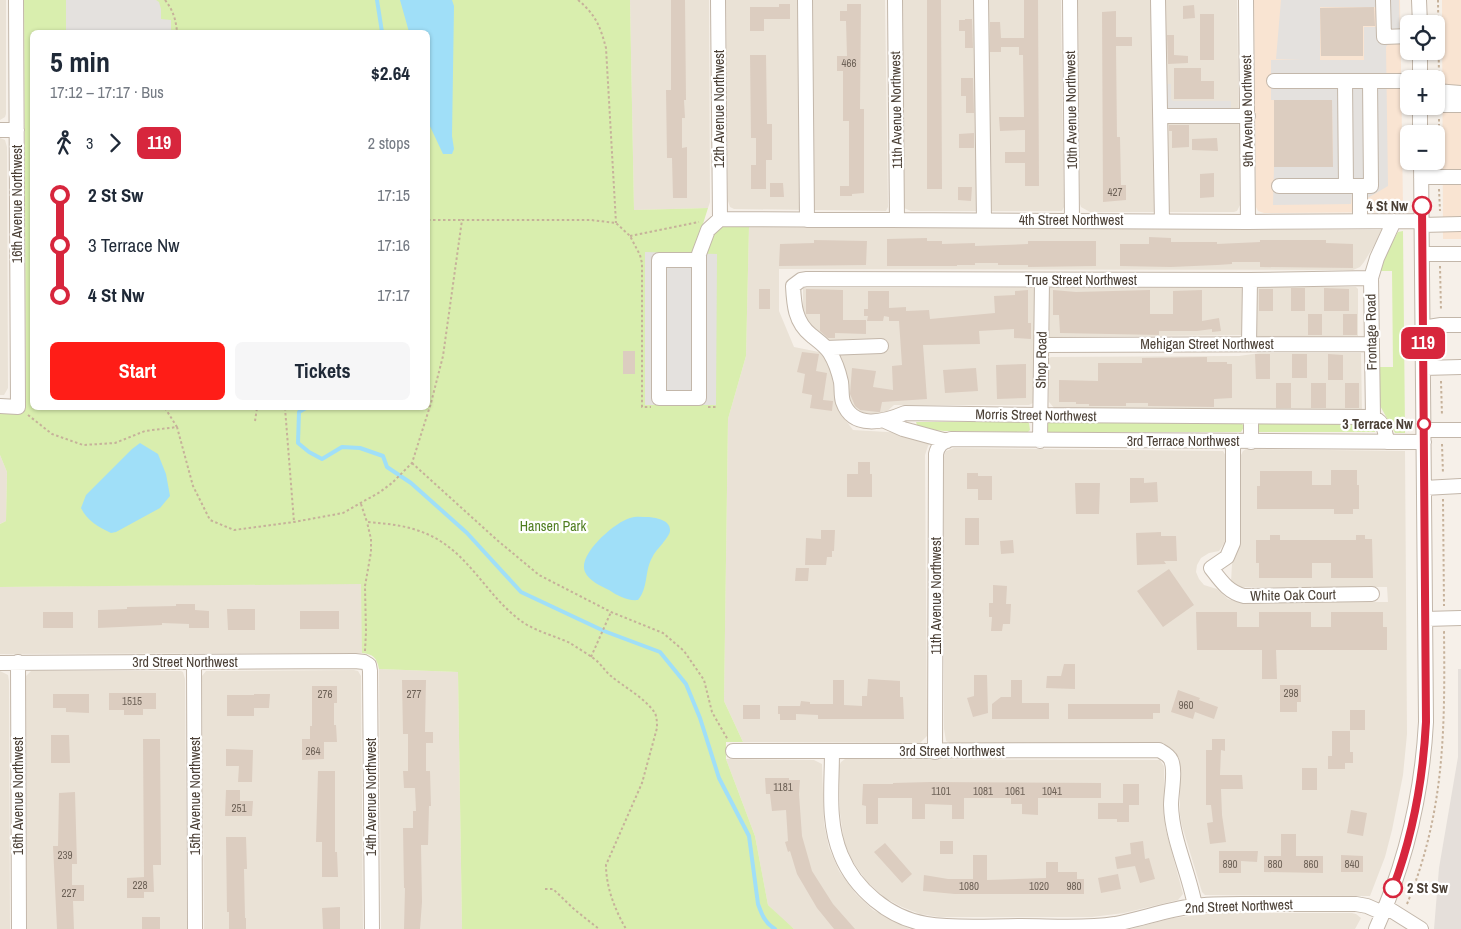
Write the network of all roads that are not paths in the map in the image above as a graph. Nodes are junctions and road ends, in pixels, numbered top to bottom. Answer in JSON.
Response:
{"nodes":[{"id":1,"x":16,"y":0,"type":"edge"},
{"id":2,"x":718,"y":0,"type":"edge"},
{"id":3,"x":805,"y":0,"type":"edge"},
{"id":4,"x":894,"y":0,"type":"edge"},
{"id":5,"x":981,"y":0,"type":"edge"},
{"id":6,"x":1070,"y":0,"type":"edge"},
{"id":7,"x":1158,"y":0,"type":"edge"},
{"id":8,"x":1246,"y":0,"type":"edge"},
{"id":9,"x":1383,"y":0,"type":"edge"},
{"id":10,"x":1419,"y":0,"type":"edge"},
{"id":11,"x":1420,"y":15,"type":"edge"},
{"id":12,"x":1400,"y":36,"type":"edge"},
{"id":13,"x":1274,"y":81,"type":"dead end"},
{"id":14,"x":1345,"y":81,"type":"junction"},
{"id":15,"x":1370,"y":81,"type":"junction"},
{"id":16,"x":1400,"y":81,"type":"edge"},
{"id":17,"x":1445,"y":92,"type":"edge"},
{"id":18,"x":1461,"y":93,"type":"edge"},
{"id":19,"x":1445,"y":105,"type":"edge"},
{"id":20,"x":1461,"y":105,"type":"edge"},
{"id":21,"x":1160,"y":116,"type":"junction"},
{"id":22,"x":1248,"y":116,"type":"junction"},
{"id":23,"x":0,"y":130,"type":"edge"},
{"id":24,"x":17,"y":130,"type":"junction"},
{"id":25,"x":1421,"y":170,"type":"edge"},
{"id":26,"x":1421,"y":177,"type":"junction"},
{"id":27,"x":1461,"y":177,"type":"edge"},
{"id":28,"x":1279,"y":186,"type":"dead end"},
{"id":29,"x":1353,"y":186,"type":"junction"},
{"id":30,"x":720,"y":219,"type":"junction"},
{"id":31,"x":807,"y":220,"type":"junction"},
{"id":32,"x":896,"y":220,"type":"junction"},
{"id":33,"x":984,"y":220,"type":"junction"},
{"id":34,"x":1072,"y":220,"type":"junction"},
{"id":35,"x":1162,"y":221,"type":"junction"},
{"id":36,"x":1360,"y":221,"type":"junction"},
{"id":37,"x":1394,"y":221,"type":"junction"},
{"id":38,"x":1248,"y":222,"type":"junction"},
{"id":39,"x":1422,"y":223,"type":"junction"},
{"id":40,"x":1461,"y":224,"type":"edge"},
{"id":41,"x":1422,"y":254,"type":"junction"},
{"id":42,"x":1461,"y":254,"type":"edge"},
{"id":43,"x":699,"y":260,"type":"junction"},
{"id":44,"x":1371,"y":278,"type":"junction"},
{"id":45,"x":1042,"y":280,"type":"junction"},
{"id":46,"x":1250,"y":280,"type":"junction"},
{"id":47,"x":793,"y":286,"type":"joint"},
{"id":48,"x":1461,"y":325,"type":"edge"},
{"id":49,"x":1422,"y":328,"type":"junction"},
{"id":50,"x":1249,"y":344,"type":"junction"},
{"id":51,"x":1371,"y":344,"type":"junction"},
{"id":52,"x":1042,"y":345,"type":"junction"},
{"id":53,"x":881,"y":346,"type":"dead end"},
{"id":54,"x":826,"y":348,"type":"junction"},
{"id":55,"x":1461,"y":367,"type":"edge"},
{"id":56,"x":1423,"y":368,"type":"junction"},
{"id":57,"x":0,"y":406,"type":"edge"},
{"id":58,"x":1040,"y":415,"type":"junction"},
{"id":59,"x":1251,"y":417,"type":"junction"},
{"id":60,"x":1373,"y":417,"type":"junction"},
{"id":61,"x":885,"y":421,"type":"junction"},
{"id":62,"x":1461,"y":430,"type":"edge"},
{"id":63,"x":1424,"y":436,"type":"junction"},
{"id":64,"x":1040,"y":441,"type":"junction"},
{"id":65,"x":944,"y":442,"type":"junction"},
{"id":66,"x":1233,"y":442,"type":"junction"},
{"id":67,"x":1251,"y":442,"type":"junction"},
{"id":68,"x":1387,"y":442,"type":"junction"},
{"id":69,"x":1461,"y":486,"type":"edge"},
{"id":70,"x":1424,"y":488,"type":"junction"},
{"id":71,"x":1372,"y":594,"type":"dead end"},
{"id":72,"x":1461,"y":618,"type":"edge"},
{"id":73,"x":1425,"y":619,"type":"junction"},
{"id":74,"x":18,"y":662,"type":"junction"},
{"id":75,"x":194,"y":662,"type":"junction"},
{"id":76,"x":0,"y":663,"type":"edge"},
{"id":77,"x":366,"y":664,"type":"joint"},
{"id":78,"x":734,"y":750,"type":"road end"},
{"id":79,"x":832,"y":750,"type":"junction"},
{"id":80,"x":935,"y":752,"type":"junction"},
{"id":81,"x":1195,"y":906,"type":"junction"},
{"id":82,"x":1384,"y":910,"type":"junction"},
{"id":83,"x":1071,"y":928,"type":"edge"},
{"id":84,"x":19,"y":929,"type":"edge"},
{"id":85,"x":196,"y":929,"type":"edge"},
{"id":86,"x":372,"y":929,"type":"edge"},
{"id":87,"x":1376,"y":929,"type":"edge"},
{"id":88,"x":1421,"y":929,"type":"edge"}],
"edges":[{"from":1,"to":24,"type":"street","name":"16th Avenue Northwest"},
{"from":2,"to":30,"type":"street","name":"12th Avenue Northwest"},
{"from":3,"to":31,"type":"street"},
{"from":4,"to":32,"type":"street","name":"11th Avenue Northwest"},
{"from":5,"to":33,"type":"street"},
{"from":6,"to":34,"type":"street","name":"10th Avenue Northwest"},
{"from":7,"to":21,"type":"street"},
{"from":8,"to":22,"type":"street","name":"9th Avenue Northwest"},
{"from":9,"to":12,"type":"street"},
{"from":10,"to":11,"type":"street"},
{"from":13,"to":14,"type":"street"},
{"from":14,"to":15,"type":"street"},
{"from":14,"to":29,"type":"street"},
{"from":15,"to":16,"type":"street"},
{"from":15,"to":29,"type":"street"},
{"from":17,"to":18,"type":"street"},
{"from":19,"to":20,"type":"street"},
{"from":21,"to":22,"type":"street"},
{"from":21,"to":35,"type":"street"},
{"from":22,"to":38,"type":"street","name":"9th Avenue Northwest"},
{"from":23,"to":24,"type":"street"},
{"from":24,"to":57,"type":"street","name":"16th Avenue Northwest"},
{"from":25,"to":26,"type":"street"},
{"from":26,"to":27,"type":"street"},
{"from":26,"to":39,"type":"street"},
{"from":28,"to":29,"type":"street"},
{"from":29,"to":36,"type":"street"},
{"from":30,"to":31,"type":"street","name":"4th Street Northwest"},
{"from":30,"to":43,"type":"street"},
{"from":31,"to":32,"type":"street","name":"4th Street Northwest"},
{"from":32,"to":33,"type":"street","name":"4th Street Northwest"},
{"from":33,"to":34,"type":"street","name":"4th Street Northwest"},
{"from":34,"to":35,"type":"street","name":"4th Street Northwest"},
{"from":35,"to":38,"type":"street","name":"4th Street Northwest"},
{"from":36,"to":37,"type":"street","name":"4th Street Northwest"},
{"from":36,"to":38,"type":"street","name":"4th Street Northwest"},
{"from":37,"to":39,"type":"street","name":"4th Street Northwest"},
{"from":37,"to":44,"type":"street","name":"Frontage Road"},
{"from":39,"to":40,"type":"street","name":"4th Street Northwest"},
{"from":39,"to":41,"type":"street"},
{"from":41,"to":42,"type":"street"},
{"from":41,"to":49,"type":"street"},
{"from":43,"to":43,"type":"street"},
{"from":44,"to":46,"type":"street","name":"True Street Northwest"},
{"from":44,"to":51,"type":"street","name":"Frontage Road"},
{"from":45,"to":46,"type":"street","name":"True Street Northwest"},
{"from":45,"to":47,"type":"street","name":"True Street Northwest"},
{"from":45,"to":52,"type":"street","name":"Shop Road"},
{"from":46,"to":50,"type":"street"},
{"from":47,"to":54,"type":"street","name":"Morris Street Northwest"},
{"from":48,"to":49,"type":"street"},
{"from":49,"to":56,"type":"street"},
{"from":50,"to":51,"type":"street","name":"Mehigan Street Northwest"},
{"from":50,"to":52,"type":"street","name":"Mehigan Street Northwest"},
{"from":51,"to":60,"type":"street","name":"Frontage Road"},
{"from":52,"to":58,"type":"street","name":"Shop Road"},
{"from":53,"to":54,"type":"street"},
{"from":54,"to":61,"type":"street","name":"Morris Street Northwest"},
{"from":55,"to":56,"type":"street"},
{"from":56,"to":63,"type":"street"},
{"from":58,"to":59,"type":"street","name":"Morris Street Northwest"},
{"from":58,"to":61,"type":"street","name":"Morris Street Northwest"},
{"from":58,"to":64,"type":"street","name":"Shop Road"},
{"from":59,"to":60,"type":"street","name":"Morris Street Northwest"},
{"from":59,"to":67,"type":"street"},
{"from":60,"to":68,"type":"street"},
{"from":61,"to":65,"type":"street","name":"3rd Terrace Northwest"},
{"from":62,"to":63,"type":"street","name":"3rd Terrace Northwest"},
{"from":63,"to":68,"type":"street","name":"3rd Terrace Northwest"},
{"from":63,"to":70,"type":"street"},
{"from":64,"to":65,"type":"street","name":"3rd Terrace Northwest"},
{"from":64,"to":66,"type":"street","name":"3rd Terrace Northwest"},
{"from":65,"to":80,"type":"street","name":"11th Avenue Northwest"},
{"from":66,"to":67,"type":"street","name":"3rd Terrace Northwest"},
{"from":66,"to":71,"type":"street","name":"White Oak Court"},
{"from":67,"to":68,"type":"street","name":"3rd Terrace Northwest"},
{"from":69,"to":70,"type":"street"},
{"from":70,"to":73,"type":"street"},
{"from":72,"to":73,"type":"street"},
{"from":73,"to":82,"type":"street"},
{"from":74,"to":75,"type":"street","name":"3rd Street Northwest"},
{"from":74,"to":76,"type":"street","name":"3rd Street Northwest"},
{"from":74,"to":84,"type":"street","name":"16th Avenue Northwest"},
{"from":75,"to":77,"type":"street","name":"3rd Street Northwest"},
{"from":75,"to":85,"type":"street","name":"15th Avenue Northwest"},
{"from":77,"to":86,"type":"street","name":"14th Avenue Northwest"},
{"from":78,"to":79,"type":"street","name":"3rd Street Northwest"},
{"from":79,"to":80,"type":"street","name":"3rd Street Northwest"},
{"from":79,"to":83,"type":"street","name":"2nd Street Northwest"},
{"from":80,"to":81,"type":"street","name":"3rd Street Northwest"},
{"from":81,"to":82,"type":"street","name":"2nd Street Northwest"},
{"from":81,"to":83,"type":"street","name":"2nd Street Northwest"},
{"from":82,"to":87,"type":"street"},
{"from":82,"to":88,"type":"street","name":"2nd Street Northwest"}]}
